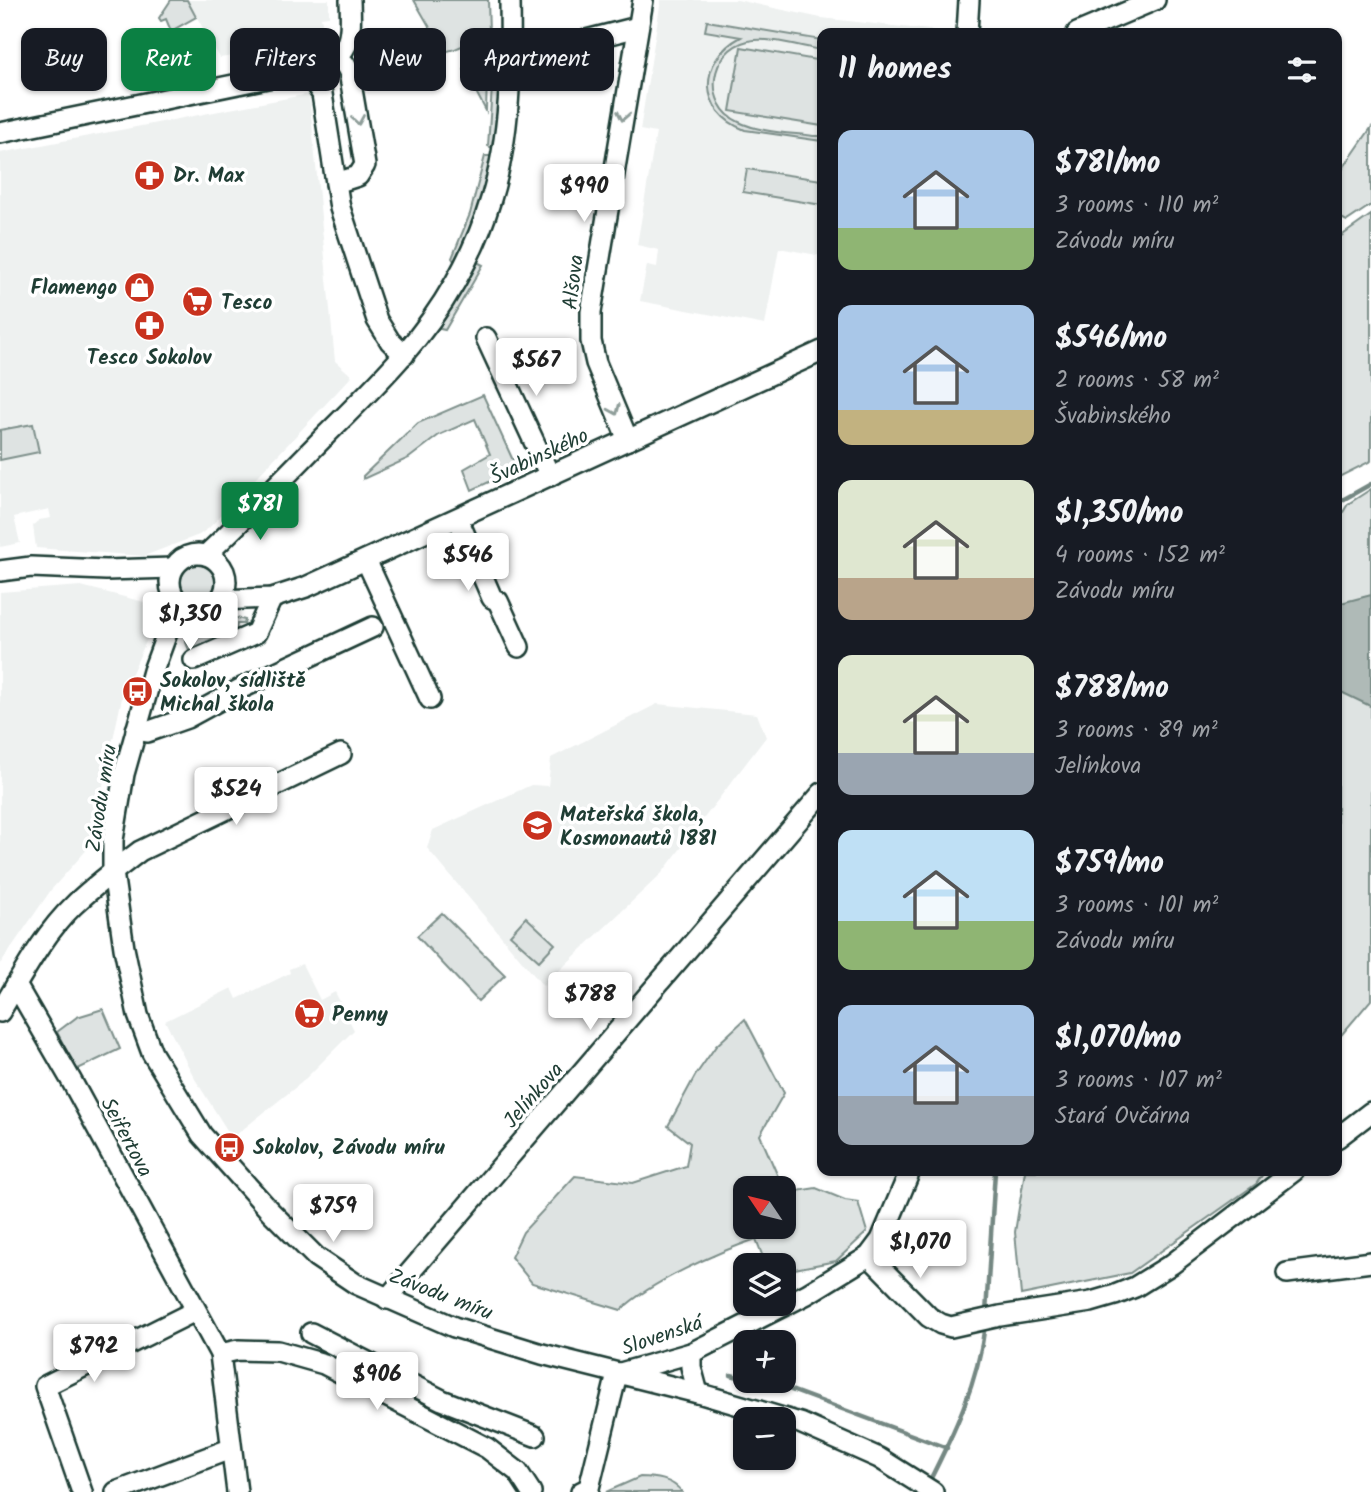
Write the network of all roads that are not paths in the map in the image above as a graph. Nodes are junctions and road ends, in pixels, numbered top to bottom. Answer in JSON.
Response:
{"nodes":[{"id":1,"x":350,"y":0,"type":"edge"},
{"id":2,"x":510,"y":0,"type":"edge"},
{"id":3,"x":643,"y":0,"type":"edge"},
{"id":4,"x":969,"y":0,"type":"edge"},
{"id":5,"x":1155,"y":0,"type":"edge"},
{"id":6,"x":638,"y":27,"type":"junction"},
{"id":7,"x":510,"y":28,"type":"edge"},
{"id":8,"x":967,"y":28,"type":"edge"},
{"id":9,"x":1089,"y":28,"type":"edge"},
{"id":10,"x":614,"y":33,"type":"edge"},
{"id":11,"x":340,"y":54,"type":"edge"},
{"id":12,"x":340,"y":62,"type":"edge"},
{"id":13,"x":230,"y":86,"type":"edge"},
{"id":14,"x":321,"y":91,"type":"edge"},
{"id":15,"x":510,"y":91,"type":"edge"},
{"id":16,"x":0,"y":133,"type":"edge"},
{"id":17,"x":336,"y":183,"type":"junction"},
{"id":18,"x":486,"y":338,"type":"dead end"},
{"id":19,"x":817,"y":353,"type":"edge"},
{"id":20,"x":404,"y":355,"type":"junction"},
{"id":21,"x":628,"y":440,"type":"junction"},
{"id":22,"x":550,"y":475,"type":"junction"},
{"id":23,"x":458,"y":519,"type":"junction"},
{"id":24,"x":366,"y":560,"type":"junction"},
{"id":25,"x":0,"y":572,"type":"edge"},
{"id":26,"x":218,"y":576,"type":"junction"},
{"id":27,"x":179,"y":592,"type":"junction"},
{"id":28,"x":272,"y":598,"type":"junction"},
{"id":29,"x":373,"y":627,"type":"dead end"},
{"id":30,"x":519,"y":647,"type":"dead end"},
{"id":31,"x":194,"y":660,"type":"dead end"},
{"id":32,"x":430,"y":699,"type":"dead end"},
{"id":33,"x":136,"y":730,"type":"junction"},
{"id":34,"x":341,"y":754,"type":"dead end"},
{"id":35,"x":817,"y":799,"type":"edge"},
{"id":36,"x":113,"y":872,"type":"junction"},
{"id":37,"x":16,"y":985,"type":"junction"},
{"id":38,"x":0,"y":1012,"type":"edge"},
{"id":39,"x":1371,"y":1112,"type":"edge"},
{"id":40,"x":1342,"y":1134,"type":"edge"},
{"id":41,"x":908,"y":1176,"type":"edge"},
{"id":42,"x":1287,"y":1176,"type":"edge"},
{"id":43,"x":869,"y":1256,"type":"junction"},
{"id":44,"x":1371,"y":1262,"type":"edge"},
{"id":45,"x":1287,"y":1273,"type":"dead end"},
{"id":46,"x":387,"y":1299,"type":"junction"},
{"id":47,"x":195,"y":1311,"type":"junction"},
{"id":48,"x":312,"y":1334,"type":"dead end"},
{"id":49,"x":691,"y":1353,"type":"junction"},
{"id":50,"x":220,"y":1354,"type":"junction"},
{"id":51,"x":617,"y":1374,"type":"junction"},
{"id":52,"x":380,"y":1380,"type":"junction"},
{"id":53,"x":698,"y":1393,"type":"junction"},
{"id":54,"x":535,"y":1436,"type":"dead end"},
{"id":55,"x":230,"y":1449,"type":"junction"},
{"id":56,"x":82,"y":1492,"type":"edge"},
{"id":57,"x":117,"y":1492,"type":"edge"},
{"id":58,"x":237,"y":1492,"type":"edge"},
{"id":59,"x":531,"y":1492,"type":"edge"},
{"id":60,"x":581,"y":1492,"type":"edge"},
{"id":61,"x":933,"y":1492,"type":"edge"}],
"edges":[{"from":1,"to":11,"type":"street"},
{"from":2,"to":7,"type":"street"},
{"from":3,"to":6,"type":"street","name":"Alšova"},
{"from":4,"to":8,"type":"street"},
{"from":5,"to":9,"type":"street"},
{"from":6,"to":10,"type":"street"},
{"from":6,"to":21,"type":"street","name":"Alšova","one_way":true},
{"from":12,"to":17,"type":"street","one_way":true},
{"from":13,"to":16,"type":"street"},
{"from":14,"to":17,"type":"street"},
{"from":15,"to":20,"type":"street"},
{"from":17,"to":20,"type":"street"},
{"from":18,"to":22,"type":"street"},
{"from":19,"to":21,"type":"street","name":"Švabinského"},
{"from":20,"to":26,"type":"street"},
{"from":21,"to":22,"type":"street","name":"Švabinského"},
{"from":22,"to":23,"type":"street","name":"Švabinského"},
{"from":23,"to":24,"type":"street","name":"Švabinského"},
{"from":23,"to":30,"type":"street"},
{"from":24,"to":28,"type":"street","name":"Švabinského"},
{"from":24,"to":32,"type":"street"},
{"from":25,"to":27,"type":"street"},
{"from":26,"to":27,"type":"street"},
{"from":26,"to":27,"type":"street"},
{"from":26,"to":28,"type":"street"},
{"from":27,"to":33,"type":"street","name":"Závodu míru"},
{"from":28,"to":31,"type":"street"},
{"from":29,"to":33,"type":"street"},
{"from":33,"to":36,"type":"street","name":"Závodu míru"},
{"from":34,"to":36,"type":"street"},
{"from":35,"to":46,"type":"street","name":"Jelínkova"},
{"from":36,"to":37,"type":"street"},
{"from":36,"to":46,"type":"street","name":"Závodu míru"},
{"from":37,"to":38,"type":"street"},
{"from":37,"to":47,"type":"street","name":"Seifertova"},
{"from":39,"to":40,"type":"street"},
{"from":41,"to":43,"type":"street"},
{"from":42,"to":43,"type":"street"},
{"from":43,"to":49,"type":"street","name":"Slovenská"},
{"from":44,"to":45,"type":"street"},
{"from":46,"to":51,"type":"street","name":"Závodu míru"},
{"from":47,"to":50,"type":"street","name":"Seifertova"},
{"from":47,"to":56,"type":"street"},
{"from":48,"to":52,"type":"street"},
{"from":49,"to":51,"type":"street","name":"Slovenská"},
{"from":49,"to":53,"type":"street"},
{"from":50,"to":52,"type":"street"},
{"from":50,"to":55,"type":"street","name":"Seifertova"},
{"from":51,"to":53,"type":"street","name":"Závodu míru"},
{"from":51,"to":60,"type":"street","name":"Slovenská"},
{"from":52,"to":54,"type":"street"},
{"from":52,"to":59,"type":"street"},
{"from":53,"to":61,"type":"street","name":"Závodu míru"},
{"from":55,"to":57,"type":"street"},
{"from":55,"to":58,"type":"street","name":"Seifertova"}]}
